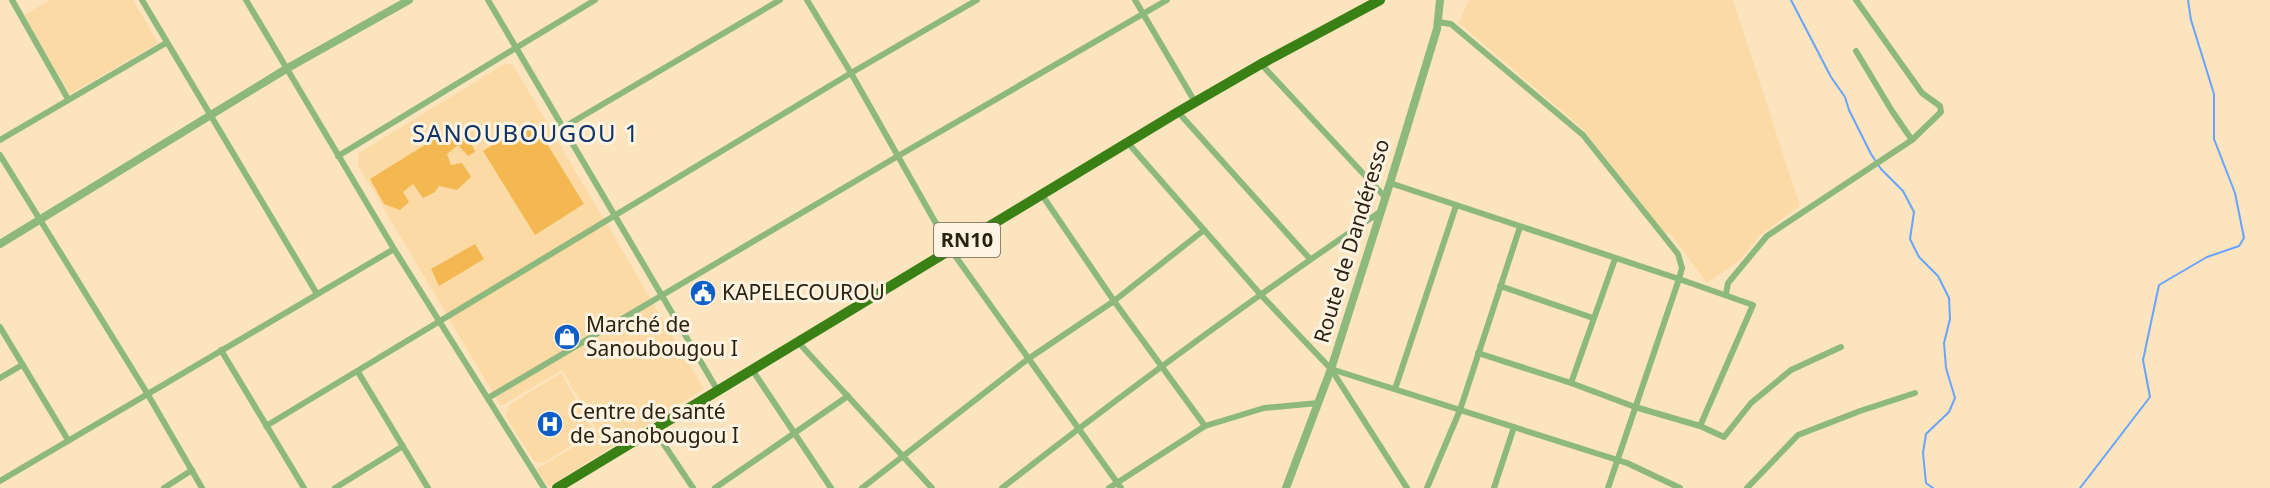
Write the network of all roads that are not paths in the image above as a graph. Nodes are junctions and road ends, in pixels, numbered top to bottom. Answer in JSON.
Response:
{"nodes":[{"id":1,"x":12,"y":0,"type":"edge"},
{"id":2,"x":141,"y":0,"type":"edge"},
{"id":3,"x":246,"y":0,"type":"edge"},
{"id":4,"x":409,"y":0,"type":"edge"},
{"id":5,"x":488,"y":0,"type":"edge"},
{"id":6,"x":595,"y":0,"type":"edge"},
{"id":7,"x":780,"y":0,"type":"edge"},
{"id":8,"x":807,"y":0,"type":"edge"},
{"id":9,"x":977,"y":0,"type":"edge"},
{"id":10,"x":1135,"y":0,"type":"edge"},
{"id":11,"x":1167,"y":0,"type":"edge"},
{"id":12,"x":1380,"y":0,"type":"edge"},
{"id":13,"x":1440,"y":0,"type":"edge"},
{"id":14,"x":1856,"y":0,"type":"edge"},
{"id":15,"x":1143,"y":14,"type":"junction"},
{"id":16,"x":1437,"y":22,"type":"junction"},
{"id":17,"x":166,"y":43,"type":"junction"},
{"id":18,"x":516,"y":48,"type":"junction"},
{"id":19,"x":1856,"y":51,"type":"dead end"},
{"id":20,"x":1261,"y":64,"type":"junction"},
{"id":21,"x":286,"y":69,"type":"junction"},
{"id":22,"x":851,"y":73,"type":"junction"},
{"id":23,"x":68,"y":99,"type":"junction"},
{"id":24,"x":1195,"y":103,"type":"junction"},
{"id":25,"x":1179,"y":112,"type":"junction"},
{"id":26,"x":211,"y":115,"type":"junction"},
{"id":27,"x":564,"y":127,"type":"junction"},
{"id":28,"x":0,"y":140,"type":"edge"},
{"id":29,"x":1912,"y":140,"type":"junction"},
{"id":30,"x":1128,"y":143,"type":"junction"},
{"id":31,"x":0,"y":155,"type":"edge"},
{"id":32,"x":338,"y":156,"type":"junction"},
{"id":33,"x":898,"y":156,"type":"junction"},
{"id":34,"x":1390,"y":183,"type":"junction"},
{"id":35,"x":1042,"y":195,"type":"junction"},
{"id":36,"x":1385,"y":197,"type":"junction"},
{"id":37,"x":1456,"y":206,"type":"junction"},
{"id":38,"x":1380,"y":212,"type":"junction"},
{"id":39,"x":615,"y":215,"type":"junction"},
{"id":40,"x":39,"y":220,"type":"junction"},
{"id":41,"x":1520,"y":227,"type":"junction"},
{"id":42,"x":1204,"y":230,"type":"junction"},
{"id":43,"x":0,"y":244,"type":"edge"},
{"id":44,"x":394,"y":249,"type":"junction"},
{"id":45,"x":951,"y":250,"type":"junction"},
{"id":46,"x":1310,"y":259,"type":"junction"},
{"id":47,"x":1615,"y":259,"type":"junction"},
{"id":48,"x":1679,"y":279,"type":"junction"},
{"id":49,"x":1500,"y":286,"type":"junction"},
{"id":50,"x":317,"y":294,"type":"junction"},
{"id":51,"x":1726,"y":294,"type":"junction"},
{"id":52,"x":1262,"y":295,"type":"junction"},
{"id":53,"x":661,"y":296,"type":"junction"},
{"id":54,"x":1114,"y":301,"type":"junction"},
{"id":55,"x":1593,"y":318,"type":"junction"},
{"id":56,"x":440,"y":322,"type":"junction"},
{"id":57,"x":0,"y":327,"type":"edge"},
{"id":58,"x":798,"y":342,"type":"junction"},
{"id":59,"x":1840,"y":347,"type":"dead end"},
{"id":60,"x":221,"y":350,"type":"junction"},
{"id":61,"x":1478,"y":353,"type":"junction"},
{"id":62,"x":1028,"y":359,"type":"junction"},
{"id":63,"x":22,"y":365,"type":"junction"},
{"id":64,"x":1161,"y":366,"type":"junction"},
{"id":65,"x":1331,"y":369,"type":"junction"},
{"id":66,"x":753,"y":371,"type":"junction"},
{"id":67,"x":358,"y":372,"type":"junction"},
{"id":68,"x":0,"y":378,"type":"edge"},
{"id":69,"x":1571,"y":383,"type":"junction"},
{"id":70,"x":1395,"y":389,"type":"junction"},
{"id":71,"x":718,"y":391,"type":"junction"},
{"id":72,"x":147,"y":393,"type":"junction"},
{"id":73,"x":1915,"y":393,"type":"dead end"},
{"id":74,"x":848,"y":396,"type":"junction"},
{"id":75,"x":488,"y":399,"type":"junction"},
{"id":76,"x":1318,"y":403,"type":"junction"},
{"id":77,"x":1635,"y":407,"type":"junction"},
{"id":78,"x":1460,"y":410,"type":"junction"},
{"id":79,"x":266,"y":426,"type":"junction"},
{"id":80,"x":1205,"y":426,"type":"junction"},
{"id":81,"x":1700,"y":426,"type":"junction"},
{"id":82,"x":1514,"y":427,"type":"junction"},
{"id":83,"x":1078,"y":429,"type":"junction"},
{"id":84,"x":655,"y":430,"type":"junction"},
{"id":85,"x":794,"y":434,"type":"junction"},
{"id":86,"x":68,"y":440,"type":"junction"},
{"id":87,"x":403,"y":446,"type":"junction"},
{"id":88,"x":903,"y":455,"type":"junction"},
{"id":89,"x":1619,"y":460,"type":"junction"},
{"id":90,"x":192,"y":470,"type":"junction"},
{"id":91,"x":0,"y":482,"type":"edge"},
{"id":92,"x":1119,"y":485,"type":"edge"},
{"id":93,"x":164,"y":488,"type":"edge"},
{"id":94,"x":202,"y":488,"type":"edge"},
{"id":95,"x":304,"y":488,"type":"edge"},
{"id":96,"x":335,"y":488,"type":"edge"},
{"id":97,"x":428,"y":488,"type":"edge"},
{"id":98,"x":543,"y":488,"type":"edge"},
{"id":99,"x":557,"y":488,"type":"edge"},
{"id":100,"x":693,"y":488,"type":"edge"},
{"id":101,"x":715,"y":488,"type":"edge"},
{"id":102,"x":831,"y":488,"type":"edge"},
{"id":103,"x":862,"y":488,"type":"edge"},
{"id":104,"x":932,"y":488,"type":"edge"},
{"id":105,"x":1002,"y":488,"type":"edge"},
{"id":106,"x":1109,"y":488,"type":"edge"},
{"id":107,"x":1286,"y":488,"type":"edge"},
{"id":108,"x":1407,"y":488,"type":"edge"},
{"id":109,"x":1427,"y":488,"type":"edge"},
{"id":110,"x":1494,"y":488,"type":"edge"},
{"id":111,"x":1608,"y":488,"type":"edge"},
{"id":112,"x":1680,"y":488,"type":"edge"},
{"id":113,"x":1747,"y":488,"type":"edge"}],
"edges":[{"from":1,"to":23,"type":"street"},
{"from":2,"to":17,"type":"street"},
{"from":3,"to":21,"type":"street"},
{"from":4,"to":21,"type":"street"},
{"from":5,"to":18,"type":"street"},
{"from":6,"to":18,"type":"street"},
{"from":7,"to":27,"type":"street"},
{"from":8,"to":22,"type":"street"},
{"from":9,"to":22,"type":"street"},
{"from":10,"to":15,"type":"street"},
{"from":11,"to":15,"type":"street"},
{"from":12,"to":20,"type":"highway","number":"RN10"},
{"from":13,"to":16,"type":"street","name":"Route de Dandéresso"},
{"from":14,"to":29,"type":"street"},
{"from":15,"to":24,"type":"street"},
{"from":15,"to":33,"type":"street"},
{"from":16,"to":34,"type":"street","name":"Route de Dandéresso"},
{"from":16,"to":48,"type":"street"},
{"from":17,"to":23,"type":"street"},
{"from":17,"to":26,"type":"street"},
{"from":18,"to":27,"type":"street"},
{"from":18,"to":32,"type":"street"},
{"from":19,"to":29,"type":"street"},
{"from":20,"to":24,"type":"highway","number":"RN10"},
{"from":20,"to":36,"type":"street"},
{"from":21,"to":26,"type":"street"},
{"from":21,"to":32,"type":"street"},
{"from":22,"to":33,"type":"street"},
{"from":22,"to":39,"type":"street"},
{"from":23,"to":28,"type":"street"},
{"from":24,"to":25,"type":"highway","number":"RN10"},
{"from":25,"to":30,"type":"highway","number":"RN10"},
{"from":25,"to":46,"type":"street"},
{"from":26,"to":40,"type":"street"},
{"from":26,"to":50,"type":"street"},
{"from":27,"to":39,"type":"street"},
{"from":29,"to":51,"type":"street"},
{"from":30,"to":35,"type":"highway","number":"RN10"},
{"from":30,"to":42,"type":"street"},
{"from":31,"to":40,"type":"street"},
{"from":32,"to":44,"type":"street"},
{"from":33,"to":45,"type":"street"},
{"from":33,"to":53,"type":"street"},
{"from":34,"to":36,"type":"street","name":"Route de Dandéresso"},
{"from":34,"to":37,"type":"street"},
{"from":35,"to":45,"type":"highway","number":"RN10"},
{"from":35,"to":54,"type":"street"},
{"from":36,"to":38,"type":"street","name":"Route de Dandéresso"},
{"from":37,"to":41,"type":"street"},
{"from":37,"to":70,"type":"street"},
{"from":38,"to":46,"type":"street"},
{"from":38,"to":65,"type":"street","name":"Route de Dandéresso"},
{"from":39,"to":53,"type":"street"},
{"from":39,"to":56,"type":"street"},
{"from":40,"to":43,"type":"street"},
{"from":40,"to":72,"type":"street"},
{"from":41,"to":47,"type":"street"},
{"from":41,"to":49,"type":"street"},
{"from":42,"to":52,"type":"street"},
{"from":42,"to":54,"type":"street"},
{"from":44,"to":50,"type":"street"},
{"from":44,"to":56,"type":"street"},
{"from":45,"to":58,"type":"highway","number":"RN10"},
{"from":45,"to":62,"type":"street"},
{"from":46,"to":52,"type":"street"},
{"from":47,"to":48,"type":"street"},
{"from":47,"to":55,"type":"street"},
{"from":48,"to":51,"type":"street"},
{"from":48,"to":77,"type":"street"},
{"from":49,"to":55,"type":"street"},
{"from":49,"to":61,"type":"street"},
{"from":50,"to":60,"type":"street"},
{"from":51,"to":81,"type":"street"},
{"from":52,"to":64,"type":"street"},
{"from":52,"to":65,"type":"street"},
{"from":53,"to":71,"type":"street"},
{"from":53,"to":75,"type":"street"},
{"from":54,"to":62,"type":"street"},
{"from":54,"to":64,"type":"street"},
{"from":55,"to":69,"type":"street"},
{"from":56,"to":67,"type":"street"},
{"from":56,"to":75,"type":"street"},
{"from":57,"to":63,"type":"street"},
{"from":58,"to":66,"type":"highway","number":"RN10"},
{"from":58,"to":74,"type":"street"},
{"from":59,"to":81,"type":"street"},
{"from":60,"to":72,"type":"street"},
{"from":60,"to":79,"type":"street"},
{"from":61,"to":69,"type":"street"},
{"from":61,"to":78,"type":"street"},
{"from":62,"to":83,"type":"street"},
{"from":62,"to":88,"type":"street"},
{"from":63,"to":68,"type":"street"},
{"from":63,"to":86,"type":"street"},
{"from":64,"to":80,"type":"street"},
{"from":64,"to":83,"type":"street"},
{"from":65,"to":70,"type":"street"},
{"from":65,"to":76,"type":"street","name":"Route de Dandéresso"},
{"from":65,"to":108,"type":"street"},
{"from":66,"to":71,"type":"highway","number":"RN10"},
{"from":66,"to":85,"type":"street"},
{"from":67,"to":79,"type":"street"},
{"from":67,"to":87,"type":"street"},
{"from":69,"to":77,"type":"street"},
{"from":70,"to":78,"type":"street"},
{"from":71,"to":84,"type":"highway","number":"RN10"},
{"from":72,"to":86,"type":"street"},
{"from":72,"to":90,"type":"street"},
{"from":73,"to":113,"type":"street"},
{"from":74,"to":85,"type":"street"},
{"from":74,"to":88,"type":"street"},
{"from":75,"to":98,"type":"street"},
{"from":76,"to":80,"type":"street"},
{"from":76,"to":107,"type":"street","name":"Route de Dandéresso"},
{"from":77,"to":81,"type":"street"},
{"from":77,"to":89,"type":"street"},
{"from":78,"to":82,"type":"street"},
{"from":78,"to":109,"type":"street"},
{"from":79,"to":95,"type":"street"},
{"from":80,"to":92,"type":"street"},
{"from":82,"to":89,"type":"street"},
{"from":82,"to":110,"type":"street"},
{"from":83,"to":92,"type":"street"},
{"from":83,"to":105,"type":"street"},
{"from":84,"to":99,"type":"highway","number":"RN10"},
{"from":84,"to":100,"type":"street"},
{"from":85,"to":101,"type":"street"},
{"from":85,"to":102,"type":"street"},
{"from":86,"to":91,"type":"street"},
{"from":87,"to":96,"type":"street"},
{"from":87,"to":97,"type":"street"},
{"from":88,"to":103,"type":"street"},
{"from":88,"to":104,"type":"street"},
{"from":89,"to":111,"type":"street"},
{"from":89,"to":112,"type":"street"},
{"from":90,"to":93,"type":"street"},
{"from":90,"to":94,"type":"street"},
{"from":92,"to":106,"type":"street"}]}
